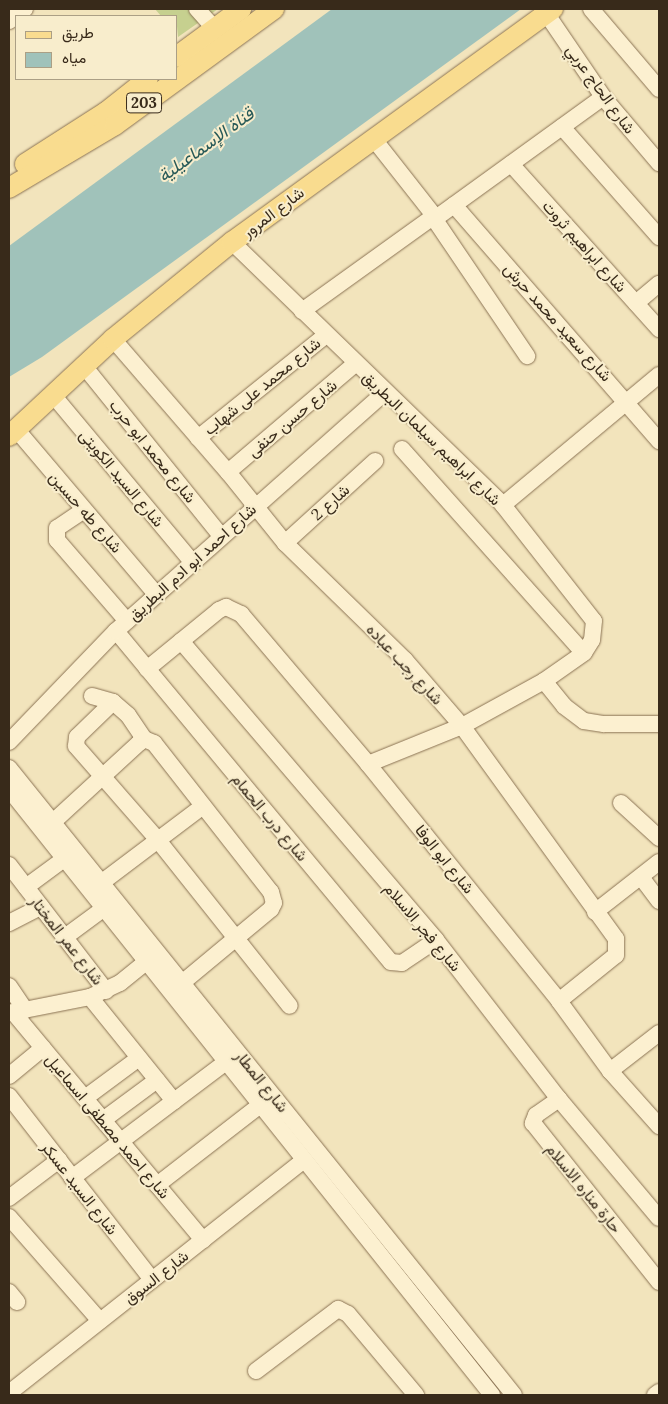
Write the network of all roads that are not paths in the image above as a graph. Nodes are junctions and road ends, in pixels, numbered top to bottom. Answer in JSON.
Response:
{"nodes":[{"id":1,"x":197,"y":9,"type":"edge"},
{"id":2,"x":241,"y":9,"type":"edge"},
{"id":3,"x":591,"y":9,"type":"edge"},
{"id":4,"x":550,"y":11,"type":"edge"},
{"id":5,"x":264,"y":12,"type":"edge"},
{"id":6,"x":213,"y":27,"type":"junction"},
{"id":7,"x":178,"y":55,"type":"edge"},
{"id":8,"x":178,"y":77,"type":"edge"},
{"id":9,"x":147,"y":80,"type":"edge"},
{"id":10,"x":174,"y":80,"type":"edge"},
{"id":11,"x":659,"y":89,"type":"edge"},
{"id":12,"x":603,"y":97,"type":"junction"},
{"id":13,"x":562,"y":127,"type":"junction"},
{"id":14,"x":372,"y":138,"type":"junction"},
{"id":15,"x":659,"y":163,"type":"edge"},
{"id":16,"x":511,"y":164,"type":"junction"},
{"id":17,"x":9,"y":174,"type":"edge"},
{"id":18,"x":9,"y":188,"type":"edge"},
{"id":19,"x":454,"y":205,"type":"junction"},
{"id":20,"x":433,"y":217,"type":"junction"},
{"id":21,"x":659,"y":237,"type":"edge"},
{"id":22,"x":232,"y":242,"type":"junction"},
{"id":23,"x":659,"y":284,"type":"edge"},
{"id":24,"x":636,"y":303,"type":"junction"},
{"id":25,"x":302,"y":311,"type":"junction"},
{"id":26,"x":659,"y":329,"type":"edge"},
{"id":27,"x":326,"y":335,"type":"junction"},
{"id":28,"x":113,"y":339,"type":"junction"},
{"id":29,"x":527,"y":356,"type":"dead end"},
{"id":30,"x":356,"y":363,"type":"junction"},
{"id":31,"x":84,"y":366,"type":"junction"},
{"id":32,"x":659,"y":375,"type":"edge"},
{"id":33,"x":385,"y":392,"type":"junction"},
{"id":34,"x":53,"y":395,"type":"junction"},
{"id":35,"x":628,"y":401,"type":"junction"},
{"id":36,"x":12,"y":433,"type":"edge"},
{"id":37,"x":198,"y":438,"type":"junction"},
{"id":38,"x":659,"y":441,"type":"edge"},
{"id":39,"x":402,"y":449,"type":"dead end"},
{"id":40,"x":375,"y":462,"type":"dead end"},
{"id":41,"x":228,"y":472,"type":"junction"},
{"id":42,"x":503,"y":505,"type":"junction"},
{"id":43,"x":255,"y":506,"type":"junction"},
{"id":44,"x":84,"y":510,"type":"junction"},
{"id":45,"x":221,"y":536,"type":"junction"},
{"id":46,"x":285,"y":543,"type":"junction"},
{"id":47,"x":192,"y":562,"type":"junction"},
{"id":48,"x":156,"y":594,"type":"junction"},
{"id":49,"x":122,"y":626,"type":"junction"},
{"id":50,"x":181,"y":642,"type":"junction"},
{"id":51,"x":584,"y":653,"type":"junction"},
{"id":52,"x":147,"y":669,"type":"junction"},
{"id":53,"x":544,"y":681,"type":"junction"},
{"id":54,"x":92,"y":696,"type":"dead end"},
{"id":55,"x":113,"y":702,"type":"junction"},
{"id":56,"x":659,"y":724,"type":"edge"},
{"id":57,"x":462,"y":726,"type":"junction"},
{"id":58,"x":144,"y":739,"type":"junction"},
{"id":59,"x":9,"y":742,"type":"edge"},
{"id":60,"x":368,"y":764,"type":"junction"},
{"id":61,"x":9,"y":768,"type":"edge"},
{"id":62,"x":104,"y":776,"type":"junction"},
{"id":63,"x":9,"y":790,"type":"edge"},
{"id":64,"x":621,"y":803,"type":"dead end"},
{"id":65,"x":203,"y":806,"type":"junction"},
{"id":66,"x":53,"y":822,"type":"junction"},
{"id":67,"x":659,"y":838,"type":"edge"},
{"id":68,"x":157,"y":839,"type":"junction"},
{"id":69,"x":64,"y":859,"type":"junction"},
{"id":70,"x":659,"y":862,"type":"edge"},
{"id":71,"x":9,"y":865,"type":"edge"},
{"id":72,"x":641,"y":877,"type":"junction"},
{"id":73,"x":101,"y":883,"type":"junction"},
{"id":74,"x":26,"y":887,"type":"junction"},
{"id":75,"x":659,"y":901,"type":"edge"},
{"id":76,"x":41,"y":907,"type":"junction"},
{"id":77,"x":104,"y":909,"type":"junction"},
{"id":78,"x":595,"y":912,"type":"junction"},
{"id":79,"x":9,"y":923,"type":"edge"},
{"id":80,"x":134,"y":935,"type":"junction"},
{"id":81,"x":65,"y":938,"type":"junction"},
{"id":82,"x":236,"y":938,"type":"junction"},
{"id":83,"x":436,"y":940,"type":"junction"},
{"id":84,"x":146,"y":962,"type":"junction"},
{"id":85,"x":182,"y":982,"type":"junction"},
{"id":86,"x":9,"y":986,"type":"edge"},
{"id":87,"x":106,"y":991,"type":"junction"},
{"id":88,"x":90,"y":997,"type":"junction"},
{"id":89,"x":559,"y":1002,"type":"junction"},
{"id":90,"x":290,"y":1006,"type":"dead end"},
{"id":91,"x":15,"y":1012,"type":"edge"},
{"id":92,"x":657,"y":1038,"type":"edge"},
{"id":93,"x":43,"y":1048,"type":"junction"},
{"id":94,"x":139,"y":1058,"type":"junction"},
{"id":95,"x":226,"y":1062,"type":"junction"},
{"id":96,"x":610,"y":1071,"type":"junction"},
{"id":97,"x":9,"y":1076,"type":"edge"},
{"id":98,"x":157,"y":1080,"type":"junction"},
{"id":99,"x":9,"y":1096,"type":"edge"},
{"id":100,"x":85,"y":1098,"type":"junction"},
{"id":101,"x":559,"y":1099,"type":"junction"},
{"id":102,"x":174,"y":1101,"type":"junction"},
{"id":103,"x":260,"y":1105,"type":"junction"},
{"id":104,"x":103,"y":1120,"type":"junction"},
{"id":105,"x":659,"y":1125,"type":"edge"},
{"id":106,"x":121,"y":1141,"type":"junction"},
{"id":107,"x":59,"y":1160,"type":"junction"},
{"id":108,"x":304,"y":1160,"type":"junction"},
{"id":109,"x":72,"y":1178,"type":"junction"},
{"id":110,"x":157,"y":1185,"type":"junction"},
{"id":111,"x":9,"y":1198,"type":"edge"},
{"id":112,"x":9,"y":1217,"type":"edge"},
{"id":113,"x":659,"y":1218,"type":"edge"},
{"id":114,"x":386,"y":1236,"type":"junction"},
{"id":115,"x":203,"y":1240,"type":"junction"},
{"id":116,"x":372,"y":1246,"type":"junction"},
{"id":117,"x":152,"y":1280,"type":"junction"},
{"id":118,"x":659,"y":1282,"type":"edge"},
{"id":119,"x":100,"y":1321,"type":"junction"},
{"id":120,"x":256,"y":1371,"type":"dead end"},
{"id":121,"x":659,"y":1392,"type":"edge"},
{"id":122,"x":9,"y":1393,"type":"edge"},
{"id":123,"x":416,"y":1395,"type":"edge"},
{"id":124,"x":492,"y":1395,"type":"edge"},
{"id":125,"x":514,"y":1395,"type":"edge"},
{"id":126,"x":656,"y":1395,"type":"edge"}],
"edges":[{"from":1,"to":6,"type":"street"},
{"from":2,"to":6,"type":"main road"},
{"from":3,"to":11,"type":"street"},
{"from":4,"to":12,"type":"street","name":"شارع الحاج عربي"},
{"from":4,"to":14,"type":"main road","name":"شارع المرور"},
{"from":5,"to":8,"type":"main road","number":"203"},
{"from":6,"to":7,"type":"main road"},
{"from":9,"to":17,"type":"main road","number":"203"},
{"from":10,"to":18,"type":"main road","number":"203"},
{"from":12,"to":13,"type":"street"},
{"from":12,"to":15,"type":"street","name":"شارع الحاج عربي"},
{"from":13,"to":16,"type":"street"},
{"from":13,"to":21,"type":"street"},
{"from":14,"to":20,"type":"street"},
{"from":14,"to":22,"type":"main road","name":"شارع المرور"},
{"from":16,"to":19,"type":"street"},
{"from":16,"to":24,"type":"street","name":"شارع ابراهيم ثروت"},
{"from":19,"to":20,"type":"street"},
{"from":19,"to":35,"type":"street","name":"شارع سعيد محمد حرش"},
{"from":20,"to":25,"type":"street"},
{"from":20,"to":29,"type":"street"},
{"from":22,"to":25,"type":"street","name":"شارع ابراهيم سيلمان البطريق"},
{"from":22,"to":28,"type":"main road","name":"شارع المرور"},
{"from":23,"to":24,"type":"street"},
{"from":24,"to":26,"type":"street","name":"شارع ابراهيم ثروت"},
{"from":25,"to":27,"type":"street","name":"شارع ابراهيم سيلمان البطريق"},
{"from":27,"to":30,"type":"street","name":"شارع ابراهيم سيلمان البطريق"},
{"from":27,"to":37,"type":"street","name":"شارع محمد على شهاب"},
{"from":28,"to":31,"type":"main road","name":"شارع المرور"},
{"from":28,"to":37,"type":"street","name":"شارع رجب عباده"},
{"from":30,"to":33,"type":"street","name":"شارع ابراهيم سيلمان البطريق"},
{"from":30,"to":41,"type":"street","name":"شارع حسن حنفى"},
{"from":31,"to":34,"type":"main road","name":"شارع المرور"},
{"from":31,"to":45,"type":"street","name":"شارع محمد ابو حرب"},
{"from":32,"to":35,"type":"street"},
{"from":33,"to":42,"type":"street","name":"شارع ابراهيم سيلمان البطريق"},
{"from":33,"to":43,"type":"street","name":"شارع احمد ابو ادم البطريق"},
{"from":34,"to":36,"type":"main road","name":"شارع المرور"},
{"from":34,"to":47,"type":"street","name":"شارع السيد الكويتى"},
{"from":35,"to":38,"type":"street","name":"شارع سعيد محمد حرش"},
{"from":35,"to":42,"type":"street"},
{"from":36,"to":44,"type":"street","name":"شارع طه حسين"},
{"from":37,"to":41,"type":"street","name":"شارع رجب عباده"},
{"from":39,"to":51,"type":"street"},
{"from":40,"to":46,"type":"street","name":"شارع 2"},
{"from":41,"to":43,"type":"street","name":"شارع رجب عباده"},
{"from":42,"to":51,"type":"street","name":"شارع ابراهيم سيلمان البطريق"},
{"from":43,"to":45,"type":"street","name":"شارع احمد ابو ادم البطريق"},
{"from":43,"to":46,"type":"street","name":"شارع رجب عباده"},
{"from":44,"to":48,"type":"street","name":"شارع طه حسين"},
{"from":44,"to":49,"type":"street","name":"شارع درب الحمام"},
{"from":45,"to":47,"type":"street","name":"شارع احمد ابو ادم البطريق"},
{"from":46,"to":57,"type":"street","name":"شارع رجب عباده"},
{"from":47,"to":48,"type":"street","name":"شارع احمد ابو ادم البطريق"},
{"from":48,"to":49,"type":"street","name":"شارع احمد ابو ادم البطريق"},
{"from":49,"to":52,"type":"street","name":"شارع درب الحمام"},
{"from":49,"to":59,"type":"street","name":"شارع احمد ابو ادم البطريق"},
{"from":50,"to":52,"type":"street"},
{"from":50,"to":60,"type":"street","name":"شارع ابو الوفا"},
{"from":50,"to":83,"type":"street","name":"شارع فجر الاسلام"},
{"from":51,"to":53,"type":"street"},
{"from":52,"to":83,"type":"street","name":"شارع درب الحمام"},
{"from":53,"to":56,"type":"street"},
{"from":53,"to":57,"type":"street"},
{"from":54,"to":55,"type":"street"},
{"from":55,"to":58,"type":"street"},
{"from":55,"to":62,"type":"street"},
{"from":57,"to":60,"type":"street"},
{"from":57,"to":78,"type":"street","name":"شارع رجب عباده"},
{"from":58,"to":62,"type":"street"},
{"from":58,"to":65,"type":"street"},
{"from":60,"to":89,"type":"street","name":"شارع ابو الوفا"},
{"from":61,"to":66,"type":"street","name":"شارع المطار"},
{"from":62,"to":66,"type":"street"},
{"from":62,"to":68,"type":"street"},
{"from":63,"to":69,"type":"street","name":"شارع المطار"},
{"from":64,"to":67,"type":"street"},
{"from":65,"to":68,"type":"street"},
{"from":65,"to":82,"type":"street"},
{"from":66,"to":73,"type":"street","name":"شارع المطار"},
{"from":68,"to":73,"type":"street"},
{"from":68,"to":82,"type":"street"},
{"from":69,"to":74,"type":"street"},
{"from":69,"to":77,"type":"street","name":"شارع المطار"},
{"from":70,"to":72,"type":"street"},
{"from":71,"to":74,"type":"street","name":"شارع عمر المختار"},
{"from":72,"to":75,"type":"street"},
{"from":72,"to":78,"type":"street"},
{"from":73,"to":80,"type":"street","name":"شارع المطار"},
{"from":74,"to":76,"type":"street","name":"شارع عمر المختار"},
{"from":76,"to":79,"type":"street"},
{"from":76,"to":81,"type":"street","name":"شارع عمر المختار"},
{"from":77,"to":80,"type":"street","name":"شارع المطار"},
{"from":77,"to":81,"type":"street"},
{"from":78,"to":89,"type":"street","name":"شارع رجب عباده"},
{"from":80,"to":84,"type":"street","name":"شارع المطار"},
{"from":80,"to":85,"type":"street","name":"شارع المطار"},
{"from":81,"to":87,"type":"street","name":"شارع عمر المختار"},
{"from":82,"to":85,"type":"street"},
{"from":82,"to":90,"type":"street"},
{"from":83,"to":101,"type":"street","name":"شارع فجر الاسلام"},
{"from":84,"to":87,"type":"street"},
{"from":84,"to":95,"type":"street","name":"شارع المطار"},
{"from":85,"to":114,"type":"street","name":"شارع المطار"},
{"from":86,"to":91,"type":"street","name":"شارع احمد مصطفى اسماعيل"},
{"from":87,"to":88,"type":"street"},
{"from":88,"to":91,"type":"street"},
{"from":88,"to":94,"type":"street"},
{"from":89,"to":96,"type":"street","name":"شارع ابو الوفا"},
{"from":91,"to":93,"type":"street","name":"شارع احمد مصطفى اسماعيل"},
{"from":92,"to":96,"type":"street"},
{"from":93,"to":97,"type":"street"},
{"from":93,"to":100,"type":"street","name":"شارع احمد مصطفى اسماعيل"},
{"from":94,"to":98,"type":"street"},
{"from":94,"to":100,"type":"street"},
{"from":95,"to":102,"type":"street"},
{"from":95,"to":103,"type":"street","name":"شارع المطار"},
{"from":96,"to":105,"type":"street","name":"شارع ابو الوفا"},
{"from":98,"to":102,"type":"street"},
{"from":98,"to":104,"type":"street"},
{"from":99,"to":107,"type":"street","name":"شارع السيد عسكر"},
{"from":100,"to":104,"type":"street","name":"شارع احمد مصطفى اسماعيل"},
{"from":101,"to":113,"type":"street","name":"شارع فجر الاسلام"},
{"from":101,"to":118,"type":"street","name":"حارة مناره الاسلام"},
{"from":102,"to":106,"type":"street"},
{"from":103,"to":108,"type":"street","name":"شارع المطار"},
{"from":103,"to":110,"type":"street"},
{"from":104,"to":106,"type":"street","name":"شارع احمد مصطفى اسماعيل"},
{"from":106,"to":109,"type":"street"},
{"from":106,"to":110,"type":"street","name":"شارع احمد مصطفى اسماعيل"},
{"from":107,"to":109,"type":"street","name":"شارع السيد عسكر"},
{"from":107,"to":111,"type":"street"},
{"from":108,"to":115,"type":"street","name":"شارع السوق"},
{"from":108,"to":116,"type":"street","name":"شارع المطار"},
{"from":109,"to":117,"type":"street","name":"شارع السيد عسكر"},
{"from":110,"to":115,"type":"street","name":"شارع احمد مصطفى اسماعيل"},
{"from":112,"to":119,"type":"street"},
{"from":114,"to":116,"type":"street"},
{"from":114,"to":125,"type":"street","name":"شارع المطار"},
{"from":115,"to":117,"type":"street","name":"شارع السوق"},
{"from":116,"to":124,"type":"street","name":"شارع المطار"},
{"from":117,"to":119,"type":"street","name":"شارع السوق"},
{"from":119,"to":122,"type":"street","name":"شارع السوق"},
{"from":120,"to":123,"type":"street"},
{"from":121,"to":126,"type":"street"}]}
